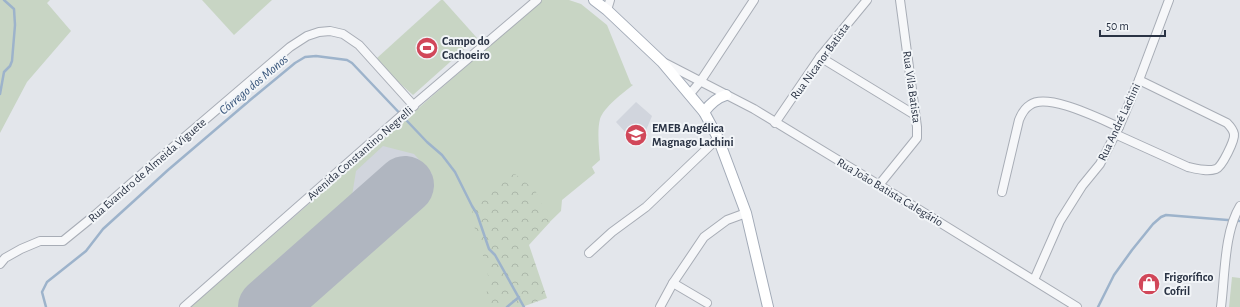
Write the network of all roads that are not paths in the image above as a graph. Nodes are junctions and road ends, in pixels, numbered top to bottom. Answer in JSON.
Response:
{"nodes":[{"id":1,"x":537,"y":0,"type":"edge"},
{"id":2,"x":594,"y":0,"type":"edge"},
{"id":3,"x":610,"y":0,"type":"edge"},
{"id":4,"x":754,"y":0,"type":"edge"},
{"id":5,"x":867,"y":0,"type":"edge"},
{"id":6,"x":900,"y":0,"type":"edge"},
{"id":7,"x":1169,"y":0,"type":"edge"},
{"id":8,"x":607,"y":10,"type":"junction"},
{"id":9,"x":820,"y":57,"type":"junction"},
{"id":10,"x":662,"y":62,"type":"junction"},
{"id":11,"x":1139,"y":80,"type":"junction"},
{"id":12,"x":700,"y":82,"type":"junction"},
{"id":13,"x":689,"y":94,"type":"junction"},
{"id":14,"x":726,"y":95,"type":"junction"},
{"id":15,"x":411,"y":107,"type":"junction"},
{"id":16,"x":704,"y":112,"type":"junction"},
{"id":17,"x":915,"y":115,"type":"junction"},
{"id":18,"x":775,"y":123,"type":"junction"},
{"id":19,"x":1117,"y":130,"type":"junction"},
{"id":20,"x":718,"y":138,"type":"junction"},
{"id":21,"x":879,"y":185,"type":"junction"},
{"id":22,"x":1002,"y":192,"type":"dead end"},
{"id":23,"x":1240,"y":206,"type":"edge"},
{"id":24,"x":746,"y":213,"type":"junction"},
{"id":25,"x":589,"y":253,"type":"dead end"},
{"id":26,"x":0,"y":264,"type":"edge"},
{"id":27,"x":1034,"y":280,"type":"junction"},
{"id":28,"x":673,"y":283,"type":"junction"},
{"id":29,"x":707,"y":303,"type":"dead end"},
{"id":30,"x":184,"y":307,"type":"edge"},
{"id":31,"x":660,"y":307,"type":"edge"},
{"id":32,"x":768,"y":307,"type":"edge"},
{"id":33,"x":1077,"y":307,"type":"edge"},
{"id":34,"x":1221,"y":307,"type":"edge"}],
"edges":[{"from":1,"to":15,"type":"street","name":"Avenida Constantino Negrelli"},
{"from":2,"to":8,"type":"main road"},
{"from":3,"to":8,"type":"street"},
{"from":4,"to":12,"type":"street"},
{"from":5,"to":9,"type":"street","name":"Rua Nicanor Batista"},
{"from":6,"to":17,"type":"street","name":"Rua Vila Batista"},
{"from":7,"to":11,"type":"street","name":"Rua André Lachini"},
{"from":8,"to":10,"type":"main road"},
{"from":9,"to":17,"type":"street"},
{"from":9,"to":18,"type":"street","name":"Rua Nicanor Batista"},
{"from":10,"to":12,"type":"street","name":"Rua João Batista Calegário"},
{"from":10,"to":13,"type":"main road"},
{"from":11,"to":19,"type":"street","name":"Rua André Lachini"},
{"from":11,"to":19,"type":"street"},
{"from":12,"to":13,"type":"street"},
{"from":12,"to":14,"type":"street","name":"Rua João Batista Calegário"},
{"from":13,"to":16,"type":"main road"},
{"from":14,"to":16,"type":"main road"},
{"from":14,"to":18,"type":"street","name":"Rua João Batista Calegário"},
{"from":15,"to":26,"type":"street","name":"Rua Evandro de Almeida Viguete"},
{"from":15,"to":30,"type":"street","name":"Avenida Constantino Negrelli"},
{"from":16,"to":20,"type":"main road"},
{"from":17,"to":21,"type":"street","name":"Rua Vila Batista"},
{"from":18,"to":21,"type":"street","name":"Rua João Batista Calegário"},
{"from":19,"to":22,"type":"street"},
{"from":19,"to":27,"type":"street","name":"Rua André Lachini"},
{"from":20,"to":24,"type":"main road"},
{"from":20,"to":25,"type":"street"},
{"from":21,"to":27,"type":"street","name":"Rua João Batista Calegário"},
{"from":23,"to":34,"type":"street"},
{"from":24,"to":28,"type":"street"},
{"from":24,"to":32,"type":"main road"},
{"from":27,"to":33,"type":"street","name":"Rua João Batista Calegário"},
{"from":28,"to":29,"type":"street"},
{"from":28,"to":31,"type":"street"}]}
